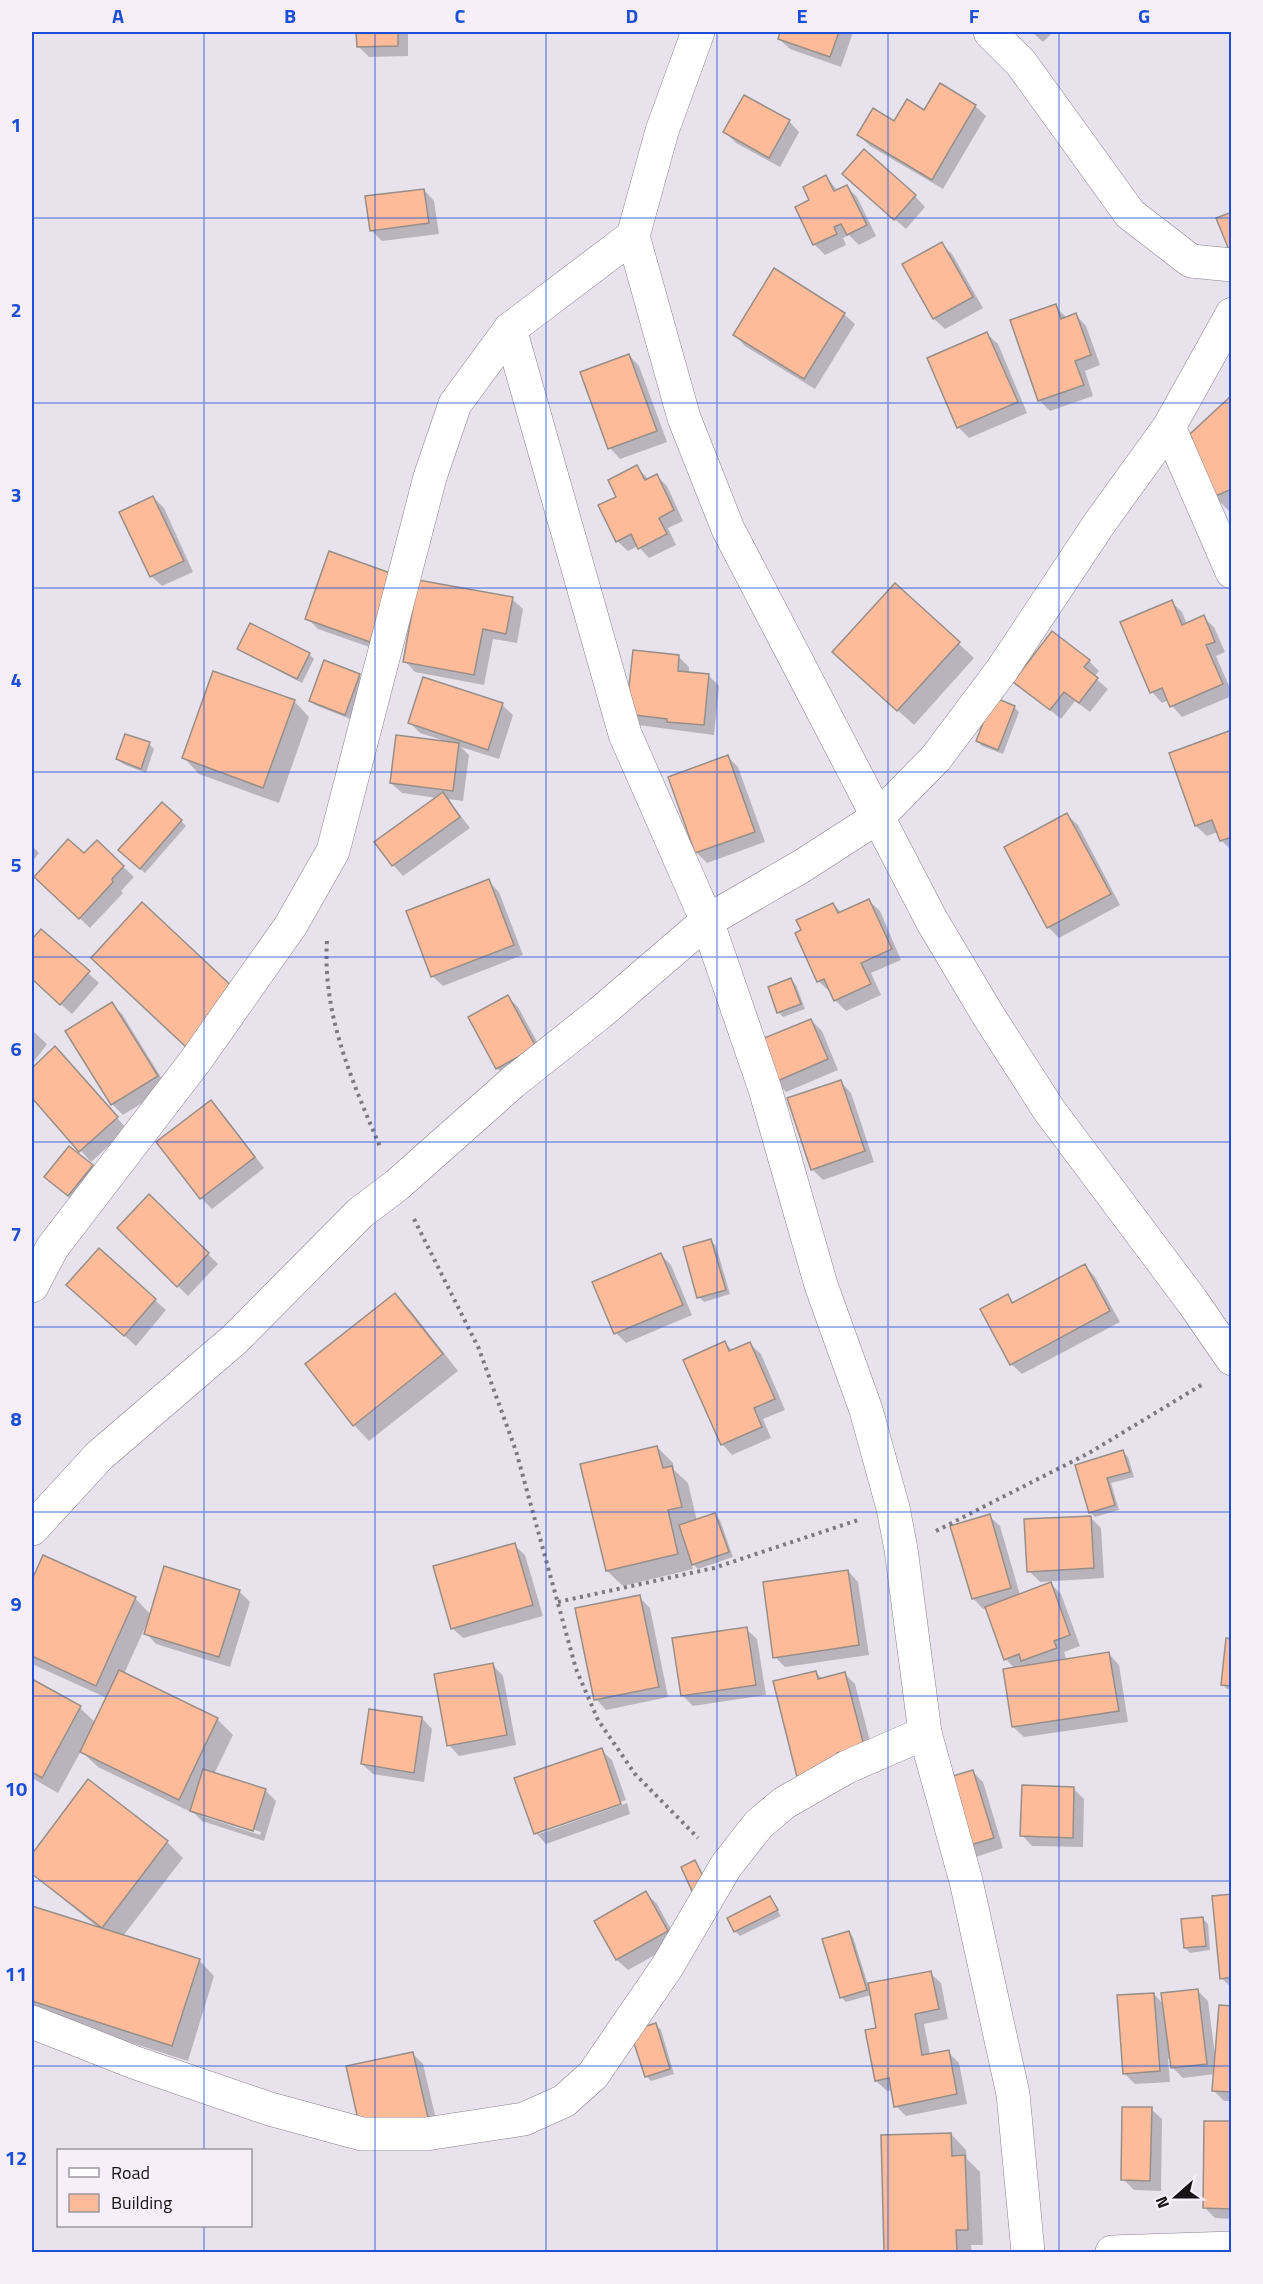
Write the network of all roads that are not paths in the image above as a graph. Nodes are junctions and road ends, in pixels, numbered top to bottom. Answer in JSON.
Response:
{"nodes":[{"id":1,"x":698,"y":32,"type":"edge"},
{"id":2,"x":990,"y":32,"type":"edge"},
{"id":3,"x":633,"y":236,"type":"junction"},
{"id":4,"x":1232,"y":265,"type":"edge"},
{"id":5,"x":1232,"y":314,"type":"edge"},
{"id":6,"x":510,"y":329,"type":"junction"},
{"id":7,"x":1168,"y":427,"type":"junction"},
{"id":8,"x":1232,"y":572,"type":"edge"},
{"id":9,"x":878,"y":817,"type":"junction"},
{"id":10,"x":707,"y":921,"type":"junction"},
{"id":11,"x":32,"y":1286,"type":"edge"},
{"id":12,"x":1221,"y":1369,"type":"edge"},
{"id":13,"x":32,"y":1529,"type":"edge"},
{"id":14,"x":925,"y":1733,"type":"junction"},
{"id":15,"x":32,"y":2022,"type":"edge"},
{"id":16,"x":1232,"y":2248,"type":"edge"},
{"id":17,"x":1028,"y":2253,"type":"edge"},
{"id":18,"x":1112,"y":2253,"type":"edge"}],
"edges":[{"from":1,"to":3,"type":"street"},
{"from":2,"to":4,"type":"street"},
{"from":3,"to":6,"type":"street"},
{"from":3,"to":9,"type":"street"},
{"from":5,"to":7,"type":"street"},
{"from":6,"to":10,"type":"street"},
{"from":6,"to":11,"type":"street"},
{"from":7,"to":8,"type":"street"},
{"from":7,"to":9,"type":"street"},
{"from":9,"to":10,"type":"street"},
{"from":9,"to":12,"type":"street"},
{"from":10,"to":13,"type":"street"},
{"from":10,"to":14,"type":"street"},
{"from":14,"to":15,"type":"street"},
{"from":14,"to":17,"type":"street"},
{"from":16,"to":18,"type":"street"}]}
